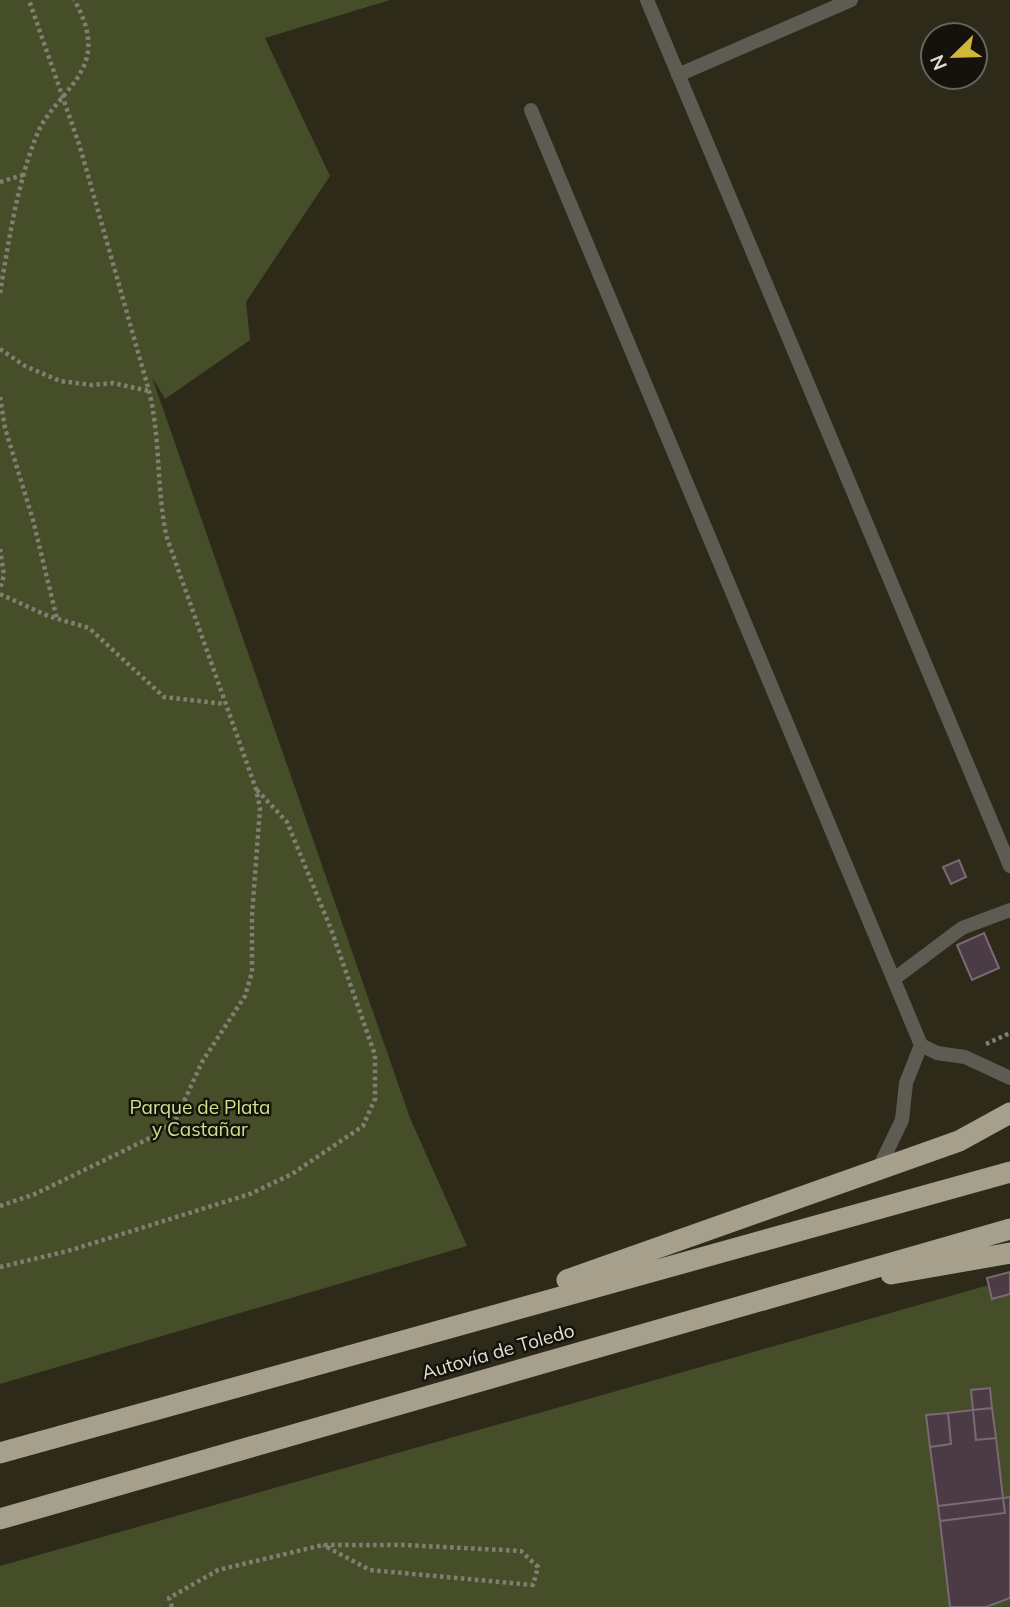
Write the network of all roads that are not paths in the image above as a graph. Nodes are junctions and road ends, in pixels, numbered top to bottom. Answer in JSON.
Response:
{"nodes":[{"id":1,"x":647,"y":0,"type":"edge"},
{"id":2,"x":851,"y":0,"type":"edge"},
{"id":3,"x":678,"y":75,"type":"junction"},
{"id":4,"x":531,"y":110,"type":"dead end"},
{"id":5,"x":1010,"y":866,"type":"edge"},
{"id":6,"x":1010,"y":910,"type":"edge"},
{"id":7,"x":894,"y":979,"type":"junction"},
{"id":8,"x":921,"y":1045,"type":"junction"},
{"id":9,"x":1010,"y":1078,"type":"edge"},
{"id":10,"x":1010,"y":1113,"type":"edge"},
{"id":11,"x":877,"y":1171,"type":"junction"},
{"id":12,"x":1010,"y":1171,"type":"edge"},
{"id":13,"x":1010,"y":1229,"type":"edge"},
{"id":14,"x":1010,"y":1253,"type":"edge"},
{"id":15,"x":840,"y":1276,"type":"junction"},
{"id":16,"x":376,"y":1346,"type":"junction"},
{"id":17,"x":0,"y":1452,"type":"edge"},
{"id":18,"x":0,"y":1519,"type":"edge"}],
"edges":[{"from":1,"to":3,"type":"lane"},
{"from":2,"to":3,"type":"lane"},
{"from":3,"to":5,"type":"lane"},
{"from":4,"to":7,"type":"lane"},
{"from":6,"to":7,"type":"lane"},
{"from":7,"to":8,"type":"lane"},
{"from":8,"to":9,"type":"lane"},
{"from":8,"to":11,"type":"lane"},
{"from":10,"to":11,"type":"highway"},
{"from":11,"to":16,"type":"highway"},
{"from":12,"to":16,"type":"highway","name":"Autovía de Toledo"},
{"from":13,"to":15,"type":"highway","name":"Autovía de Toledo"},
{"from":14,"to":15,"type":"highway"},
{"from":15,"to":18,"type":"highway","name":"Autovía de Toledo"},
{"from":16,"to":17,"type":"highway","name":"Autovía de Toledo"}]}
